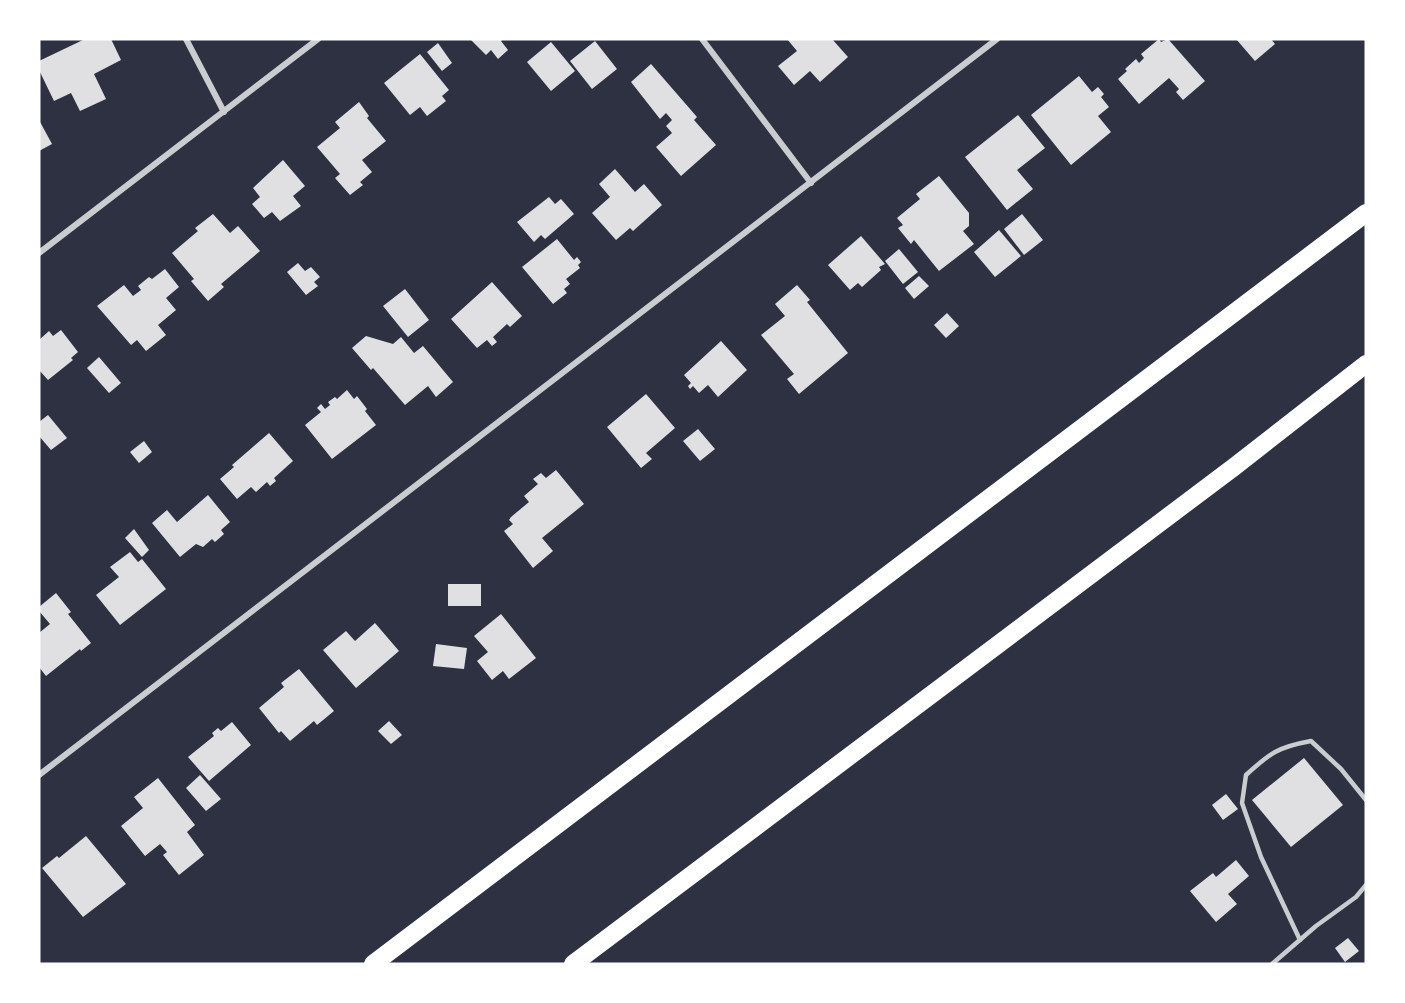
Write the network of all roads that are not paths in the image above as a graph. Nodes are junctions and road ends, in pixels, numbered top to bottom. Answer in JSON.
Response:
{"nodes":[{"id":1,"x":186,"y":39,"type":"edge"},
{"id":2,"x":318,"y":39,"type":"edge"},
{"id":3,"x":702,"y":39,"type":"edge"},
{"id":4,"x":997,"y":39,"type":"edge"},
{"id":5,"x":224,"y":112,"type":"junction"},
{"id":6,"x":811,"y":183,"type":"junction"},
{"id":7,"x":1366,"y":213,"type":"edge"},
{"id":8,"x":39,"y":253,"type":"edge"},
{"id":9,"x":1366,"y":364,"type":"edge"},
{"id":10,"x":39,"y":775,"type":"edge"},
{"id":11,"x":1366,"y":800,"type":"edge"},
{"id":12,"x":1366,"y":885,"type":"edge"},
{"id":13,"x":1300,"y":940,"type":"junction"},
{"id":14,"x":373,"y":964,"type":"edge"},
{"id":15,"x":573,"y":964,"type":"edge"},
{"id":16,"x":1272,"y":964,"type":"edge"}],
"edges":[{"from":1,"to":5,"type":"street"},
{"from":2,"to":5,"type":"street"},
{"from":3,"to":6,"type":"street"},
{"from":4,"to":6,"type":"street"},
{"from":5,"to":8,"type":"street"},
{"from":6,"to":10,"type":"street"},
{"from":7,"to":14,"type":"highway"},
{"from":9,"to":15,"type":"highway"},
{"from":11,"to":13,"type":"lane"},
{"from":12,"to":13,"type":"lane"},
{"from":13,"to":16,"type":"lane"}]}
